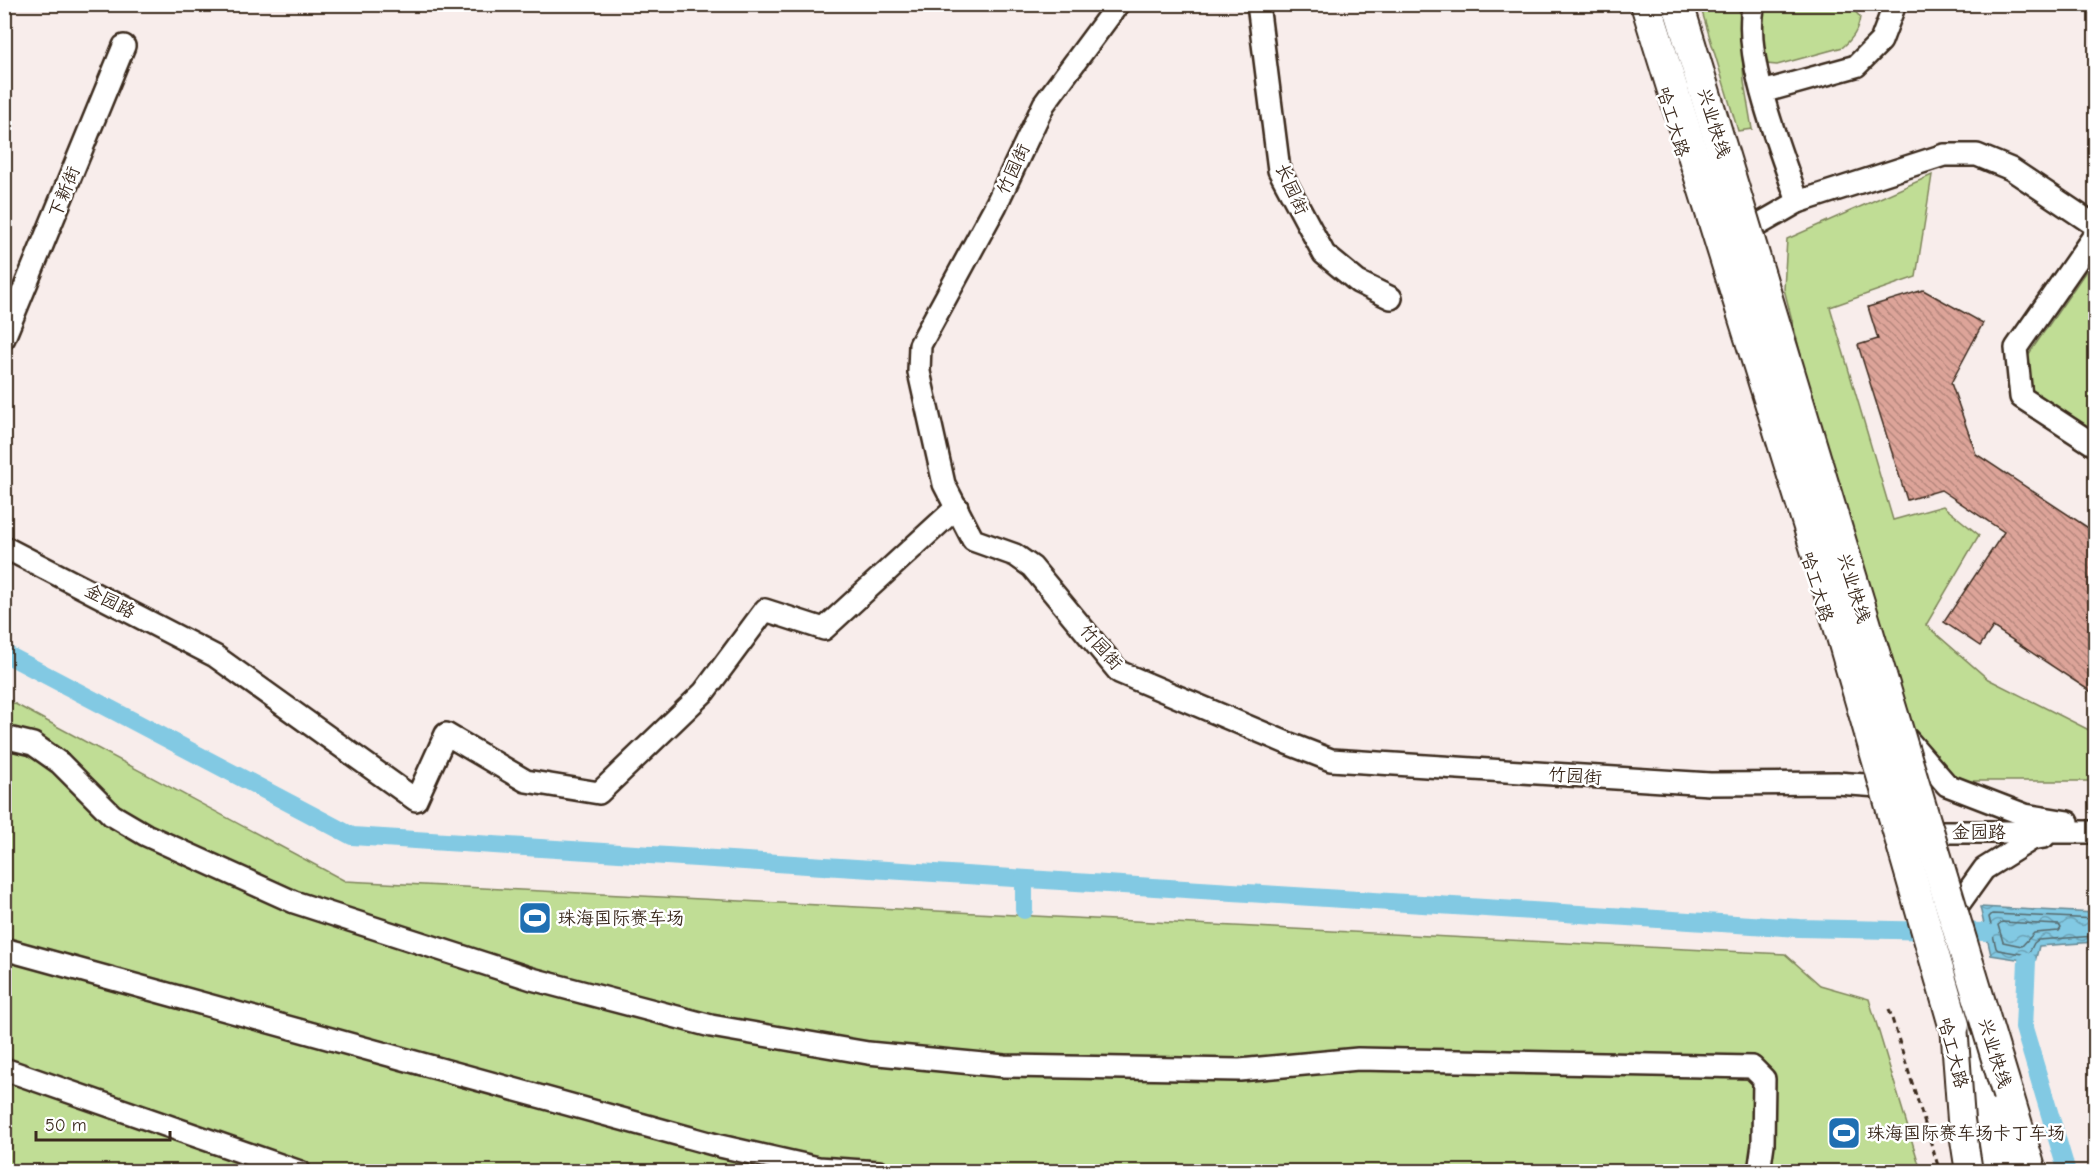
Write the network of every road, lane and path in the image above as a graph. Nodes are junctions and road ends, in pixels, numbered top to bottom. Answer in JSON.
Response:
{"nodes":[{"id":1,"x":1118,"y":4,"type":"edge"},
{"id":2,"x":1258,"y":4,"type":"edge"},
{"id":3,"x":1637,"y":4,"type":"edge"},
{"id":4,"x":1646,"y":4,"type":"edge"},
{"id":5,"x":1678,"y":4,"type":"edge"},
{"id":6,"x":1687,"y":4,"type":"edge"},
{"id":7,"x":1754,"y":4,"type":"edge"},
{"id":8,"x":1895,"y":4,"type":"edge"},
{"id":9,"x":124,"y":46,"type":"dead end"},
{"id":10,"x":1762,"y":92,"type":"junction"},
{"id":11,"x":1798,"y":202,"type":"junction"},
{"id":12,"x":2096,"y":225,"type":"edge"},
{"id":13,"x":1756,"y":226,"type":"junction"},
{"id":14,"x":2096,"y":233,"type":"edge"},
{"id":15,"x":1391,"y":298,"type":"dead end"},
{"id":16,"x":4,"y":338,"type":"edge"},
{"id":17,"x":2096,"y":446,"type":"edge"},
{"id":18,"x":957,"y":507,"type":"junction"},
{"id":19,"x":4,"y":547,"type":"edge"},
{"id":20,"x":4,"y":737,"type":"edge"},
{"id":21,"x":1907,"y":739,"type":"junction"},
{"id":22,"x":1878,"y":786,"type":"junction"},
{"id":23,"x":2090,"y":830,"type":"edge"},
{"id":24,"x":1935,"y":832,"type":"junction"},
{"id":25,"x":1956,"y":908,"type":"junction"},
{"id":26,"x":4,"y":948,"type":"edge"},
{"id":27,"x":1889,"y":1009,"type":"dead end"},
{"id":28,"x":1954,"y":1025,"type":"junction"},
{"id":29,"x":4,"y":1069,"type":"edge"},
{"id":30,"x":300,"y":1172,"type":"edge"},
{"id":31,"x":879,"y":1172,"type":"edge"},
{"id":32,"x":1759,"y":1172,"type":"edge"},
{"id":33,"x":1940,"y":1172,"type":"edge"},
{"id":34,"x":1969,"y":1172,"type":"edge"},
{"id":35,"x":1986,"y":1172,"type":"edge"},
{"id":36,"x":1996,"y":1172,"type":"edge"},
{"id":37,"x":2014,"y":1172,"type":"edge"},
{"id":38,"x":2031,"y":1172,"type":"edge"}],
"edges":[{"from":1,"to":18,"type":"street","name":"竹园街"},
{"from":2,"to":15,"type":"street","name":"长园街"},
{"from":3,"to":22,"type":"street","name":"哈工大路"},
{"from":4,"to":28,"type":"highway","name":"兴业快线","bridge":true},
{"from":5,"to":38,"type":"highway","name":"兴业快线","bridge":true},
{"from":6,"to":13,"type":"street","name":"哈工大路"},
{"from":7,"to":10,"type":"street"},
{"from":8,"to":10,"type":"street"},
{"from":9,"to":16,"type":"street","name":"下新街"},
{"from":10,"to":11,"type":"street"},
{"from":11,"to":12,"type":"street"},
{"from":11,"to":13,"type":"street"},
{"from":13,"to":21,"type":"street","name":"哈工大路"},
{"from":14,"to":17,"type":"street"},
{"from":18,"to":19,"type":"street","name":"金园路"},
{"from":18,"to":22,"type":"street","name":"竹园街"},
{"from":20,"to":32,"type":"street"},
{"from":21,"to":23,"type":"street"},
{"from":21,"to":24,"type":"street","name":"哈工大路"},
{"from":22,"to":24,"type":"street","name":"金园路"},
{"from":22,"to":35,"type":"street","name":"哈工大路"},
{"from":23,"to":24,"type":"street","name":"金园路"},
{"from":23,"to":25,"type":"street"},
{"from":24,"to":25,"type":"street","name":"哈工大路"},
{"from":25,"to":37,"type":"street","name":"哈工大路","bridge":true},
{"from":26,"to":31,"type":"street"},
{"from":27,"to":33,"type":"path"},
{"from":28,"to":34,"type":"main road","bridge":true},
{"from":28,"to":36,"type":"highway","name":"兴业快线","bridge":true},
{"from":29,"to":30,"type":"street"}]}
